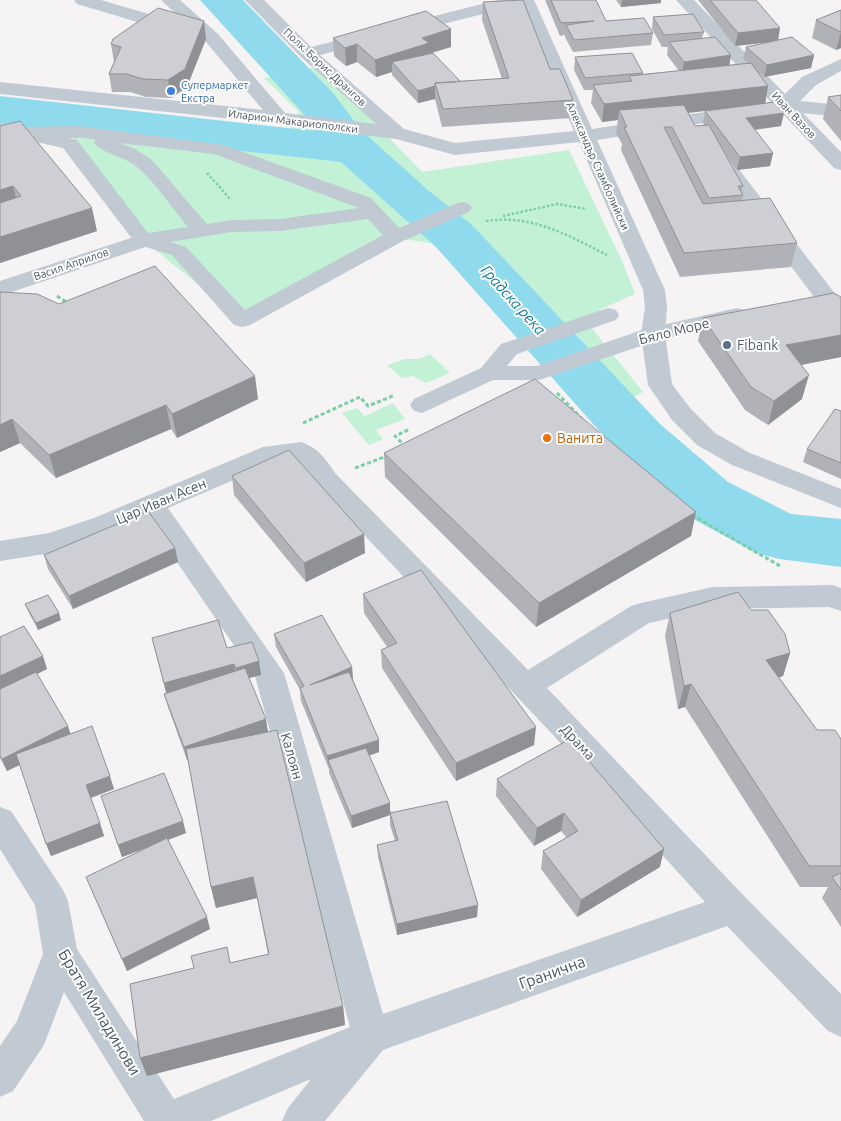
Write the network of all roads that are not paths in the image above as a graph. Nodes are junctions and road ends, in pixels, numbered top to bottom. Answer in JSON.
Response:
{"nodes":[{"id":1,"x":83,"y":0,"type":"edge"},
{"id":2,"x":170,"y":0,"type":"edge"},
{"id":3,"x":254,"y":0,"type":"edge"},
{"id":4,"x":520,"y":0,"type":"edge"},
{"id":5,"x":525,"y":0,"type":"edge"},
{"id":6,"x":686,"y":0,"type":"edge"},
{"id":7,"x":212,"y":38,"type":"junction"},
{"id":8,"x":307,"y":53,"type":"junction"},
{"id":9,"x":841,"y":64,"type":"edge"},
{"id":10,"x":0,"y":88,"type":"edge"},
{"id":11,"x":785,"y":105,"type":"junction"},
{"id":12,"x":841,"y":111,"type":"edge"},
{"id":13,"x":279,"y":118,"type":"junction"},
{"id":14,"x":0,"y":130,"type":"edge"},
{"id":15,"x":21,"y":132,"type":"junction"},
{"id":16,"x":78,"y":132,"type":"joint"},
{"id":17,"x":397,"y":133,"type":"junction"},
{"id":18,"x":701,"y":134,"type":"junction"},
{"id":19,"x":584,"y":136,"type":"junction"},
{"id":20,"x":841,"y":164,"type":"edge"},
{"id":21,"x":462,"y":208,"type":"road end"},
{"id":22,"x":373,"y":212,"type":"junction"},
{"id":23,"x":202,"y":230,"type":"junction"},
{"id":24,"x":396,"y":238,"type":"junction"},
{"id":25,"x":143,"y":240,"type":"junction"},
{"id":26,"x":4,"y":287,"type":"edge"},
{"id":27,"x":824,"y":297,"type":"edge"},
{"id":28,"x":758,"y":311,"type":"edge"},
{"id":29,"x":597,"y":319,"type":"dead end"},
{"id":30,"x":653,"y":334,"type":"junction"},
{"id":31,"x":488,"y":373,"type":"junction"},
{"id":32,"x":422,"y":405,"type":"road end"},
{"id":33,"x":321,"y":472,"type":"joint"},
{"id":34,"x":841,"y":499,"type":"edge"},
{"id":35,"x":152,"y":505,"type":"junction"},
{"id":36,"x":0,"y":551,"type":"edge"},
{"id":37,"x":837,"y":598,"type":"edge"},
{"id":38,"x":526,"y":686,"type":"junction"},
{"id":39,"x":0,"y":822,"type":"edge"},
{"id":40,"x":733,"y":908,"type":"junction"},
{"id":41,"x":60,"y":954,"type":"junction"},
{"id":42,"x":841,"y":1019,"type":"edge"},
{"id":43,"x":371,"y":1036,"type":"junction"},
{"id":44,"x":0,"y":1078,"type":"edge"},
{"id":45,"x":166,"y":1121,"type":"edge"},
{"id":46,"x":301,"y":1121,"type":"edge"}],
"edges":[{"from":1,"to":7,"type":"street"},
{"from":2,"to":7,"type":"street"},
{"from":3,"to":8,"type":"street","name":"Полк. Борис Дрангов"},
{"from":4,"to":8,"type":"street"},
{"from":5,"to":19,"type":"street","name":"Александър Стамболийски"},
{"from":6,"to":11,"type":"street","name":"Иван Вазов"},
{"from":7,"to":13,"type":"street"},
{"from":8,"to":17,"type":"street","name":"Полк. Борис Дрангов"},
{"from":9,"to":11,"type":"street"},
{"from":10,"to":13,"type":"street","name":"Иларион Макариополски"},
{"from":11,"to":12,"type":"street","name":"Иларион Макариополски"},
{"from":11,"to":18,"type":"street","name":"Иларион Макариополски"},
{"from":11,"to":20,"type":"street","name":"Иван Вазов"},
{"from":13,"to":17,"type":"street","name":"Иларион Макариополски"},
{"from":14,"to":15,"type":"street"},
{"from":15,"to":16,"type":"street"},
{"from":15,"to":23,"type":"street"},
{"from":15,"to":25,"type":"street"},
{"from":16,"to":22,"type":"street"},
{"from":17,"to":19,"type":"street","name":"Иларион Макариополски"},
{"from":18,"to":19,"type":"street","name":"Иларион Макариополски"},
{"from":18,"to":27,"type":"street"},
{"from":19,"to":30,"type":"street","name":"Александър Стамболийски"},
{"from":21,"to":24,"type":"street"},
{"from":22,"to":23,"type":"street"},
{"from":22,"to":24,"type":"street"},
{"from":23,"to":25,"type":"street"},
{"from":24,"to":25,"type":"street"},
{"from":25,"to":26,"type":"street","name":"Васил Априлов"},
{"from":28,"to":30,"type":"street","name":"Бяло Море"},
{"from":29,"to":31,"type":"street"},
{"from":30,"to":31,"type":"street","name":"Бяло Море"},
{"from":30,"to":34,"type":"street","name":"Александър Стамболийски"},
{"from":31,"to":32,"type":"street"},
{"from":33,"to":35,"type":"street","name":"Цар Иван Асен"},
{"from":33,"to":38,"type":"street","name":"Драма"},
{"from":35,"to":36,"type":"street","name":"Цар Иван Асен"},
{"from":35,"to":43,"type":"street","name":"Калоян"},
{"from":37,"to":38,"type":"street"},
{"from":38,"to":40,"type":"street","name":"Драма"},
{"from":39,"to":41,"type":"street","name":"Братя Миладинови"},
{"from":40,"to":42,"type":"street","name":"Драма"},
{"from":40,"to":43,"type":"street","name":"Гранична"},
{"from":41,"to":44,"type":"street"},
{"from":41,"to":45,"type":"street","name":"Братя Миладинови"},
{"from":43,"to":45,"type":"street","name":"Братя Миладинови"},
{"from":43,"to":46,"type":"street"}]}
